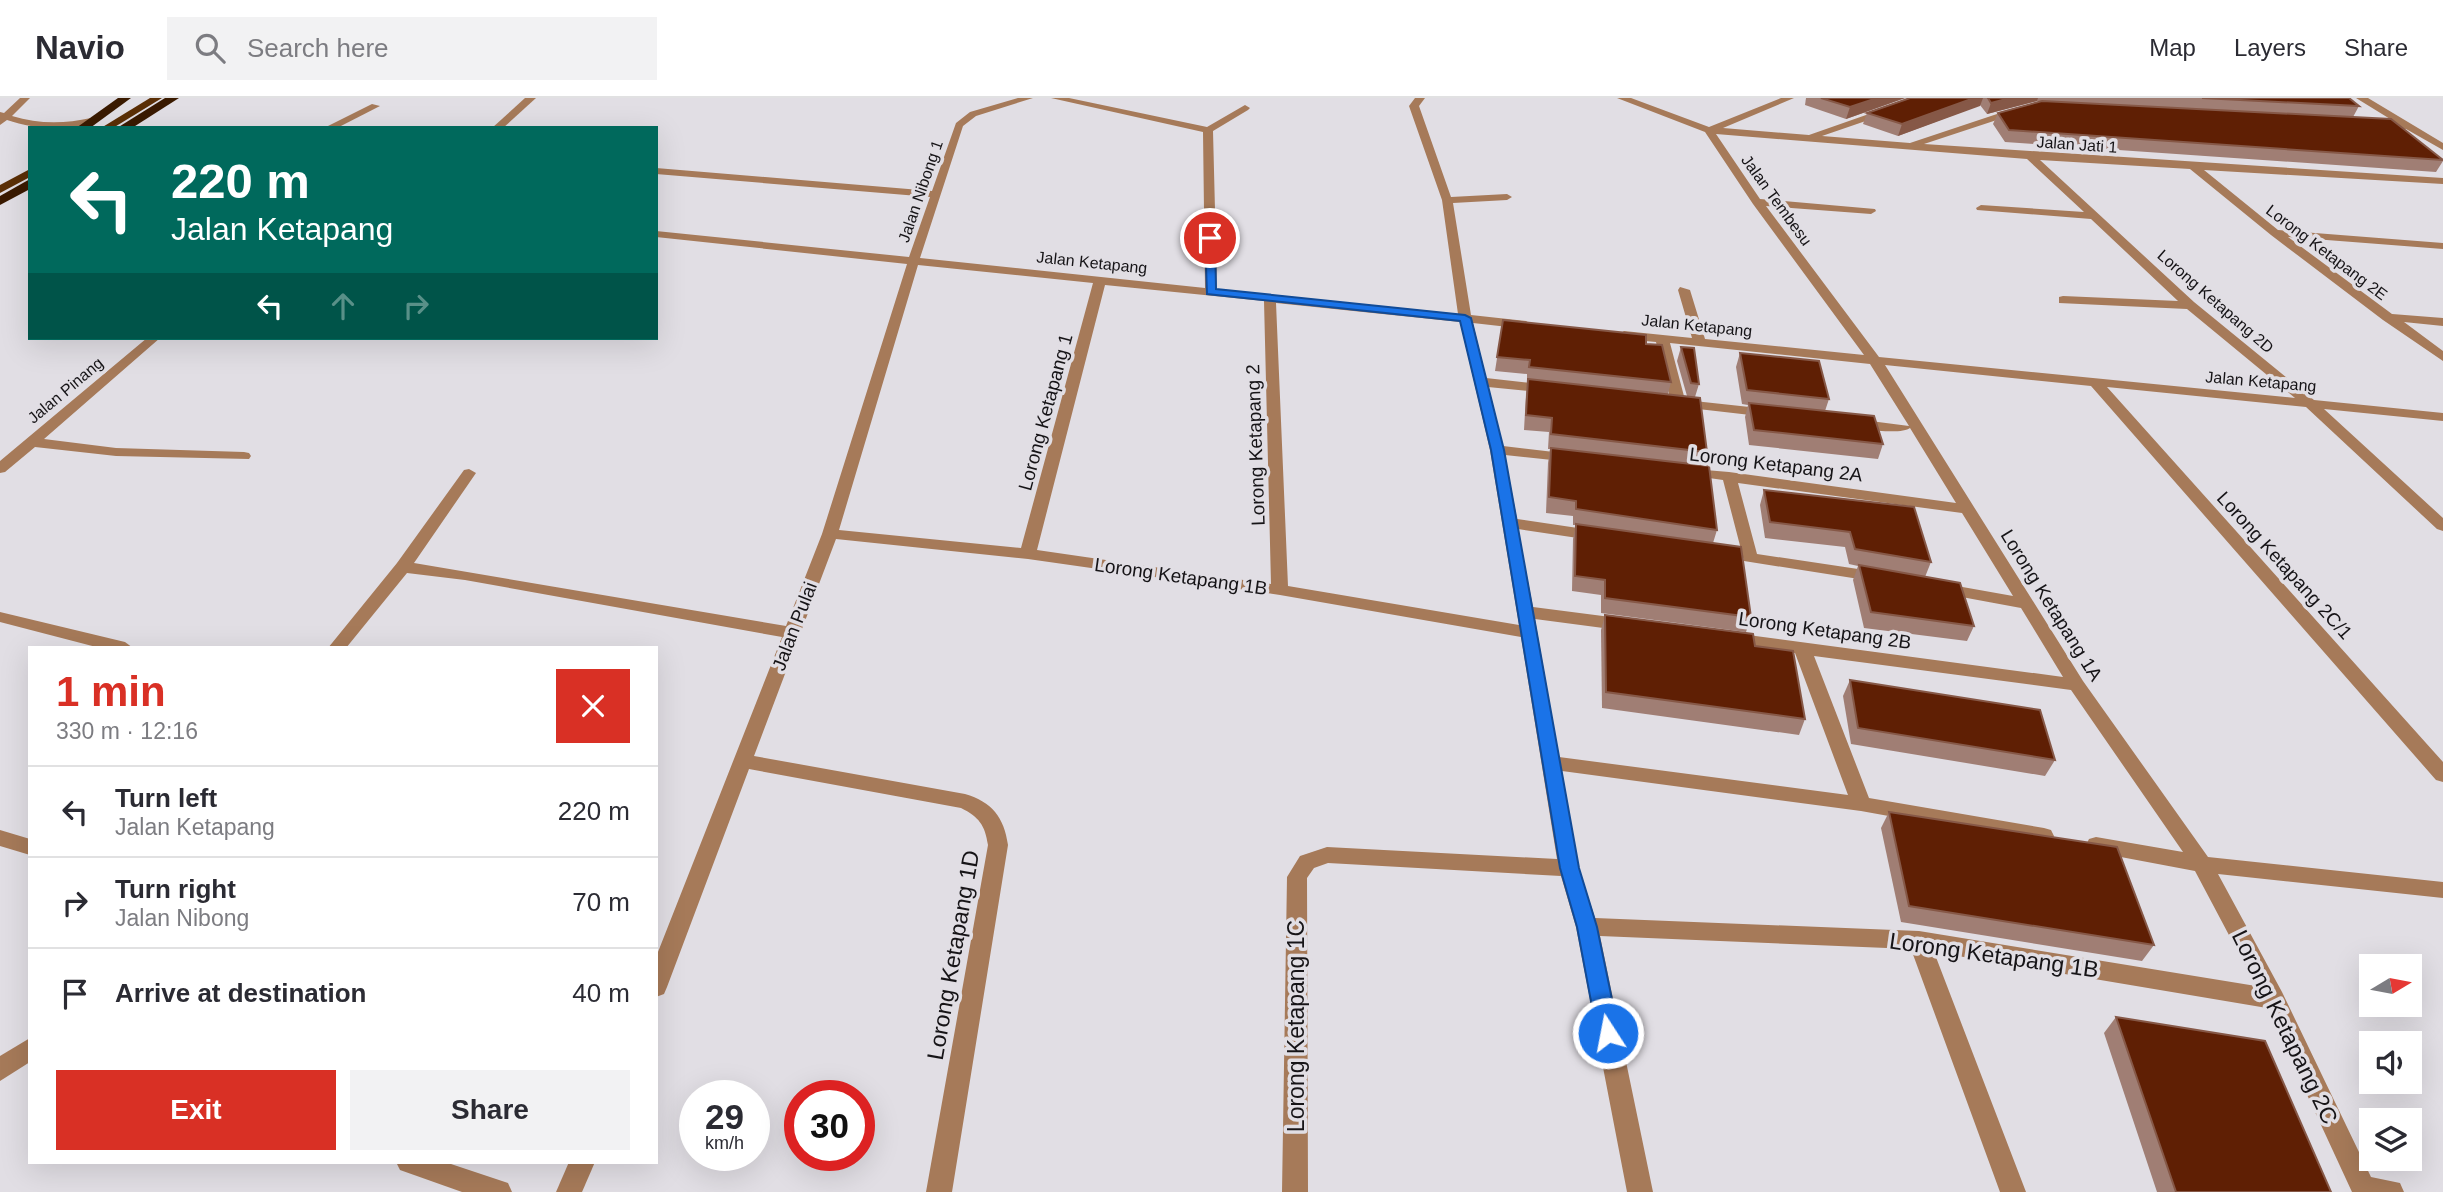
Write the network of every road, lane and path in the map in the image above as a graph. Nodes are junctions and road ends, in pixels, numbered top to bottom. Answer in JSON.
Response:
{"nodes":[{"id":1,"x":25,"y":98,"type":"edge"},
{"id":2,"x":125,"y":98,"type":"edge"},
{"id":3,"x":139,"y":98,"type":"edge"},
{"id":4,"x":157,"y":98,"type":"edge"},
{"id":5,"x":173,"y":98,"type":"edge"},
{"id":6,"x":531,"y":98,"type":"edge"},
{"id":7,"x":1056,"y":98,"type":"edge"},
{"id":8,"x":1419,"y":98,"type":"edge"},
{"id":9,"x":1622,"y":98,"type":"edge"},
{"id":10,"x":1789,"y":98,"type":"edge"},
{"id":11,"x":2361,"y":98,"type":"edge"},
{"id":12,"x":1020,"y":99,"type":"edge"},
{"id":13,"x":375,"y":106,"type":"dead end"},
{"id":14,"x":1245,"y":108,"type":"dead end"},
{"id":15,"x":1894,"y":108,"type":"edge"},
{"id":16,"x":2027,"y":109,"type":"edge"},
{"id":17,"x":3,"y":117,"type":"edge"},
{"id":18,"x":2366,"y":124,"type":"edge"},
{"id":19,"x":87,"y":126,"type":"edge"},
{"id":20,"x":109,"y":126,"type":"edge"},
{"id":21,"x":126,"y":126,"type":"edge"},
{"id":22,"x":333,"y":126,"type":"edge"},
{"id":23,"x":499,"y":126,"type":"edge"},
{"id":24,"x":2407,"y":126,"type":"junction"},
{"id":25,"x":1208,"y":130,"type":"junction"},
{"id":26,"x":1709,"y":130,"type":"junction"},
{"id":27,"x":1806,"y":138,"type":"junction"},
{"id":28,"x":1905,"y":147,"type":"junction"},
{"id":29,"x":2443,"y":147,"type":"edge"},
{"id":30,"x":2030,"y":156,"type":"junction"},
{"id":31,"x":28,"y":163,"type":"edge"},
{"id":32,"x":2194,"y":167,"type":"junction"},
{"id":33,"x":658,"y":171,"type":"edge"},
{"id":34,"x":28,"y":176,"type":"edge"},
{"id":35,"x":28,"y":177,"type":"edge"},
{"id":36,"x":0,"y":179,"type":"edge"},
{"id":37,"x":2443,"y":181,"type":"edge"},
{"id":38,"x":0,"y":190,"type":"edge"},
{"id":39,"x":935,"y":194,"type":"junction"},
{"id":40,"x":1507,"y":197,"type":"dead end"},
{"id":41,"x":1447,"y":200,"type":"junction"},
{"id":42,"x":0,"y":201,"type":"edge"},
{"id":43,"x":1757,"y":202,"type":"junction"},
{"id":44,"x":1981,"y":208,"type":"dead end"},
{"id":45,"x":1871,"y":211,"type":"dead end"},
{"id":46,"x":2094,"y":216,"type":"junction"},
{"id":47,"x":658,"y":233,"type":"edge"},
{"id":48,"x":2275,"y":233,"type":"junction"},
{"id":49,"x":2443,"y":246,"type":"edge"},
{"id":50,"x":914,"y":259,"type":"junction"},
{"id":51,"x":1100,"y":281,"type":"junction"},
{"id":52,"x":1684,"y":290,"type":"dead end"},
{"id":53,"x":1211,"y":292,"type":"junction"},
{"id":54,"x":1270,"y":299,"type":"junction"},
{"id":55,"x":2063,"y":300,"type":"dead end"},
{"id":56,"x":2190,"y":305,"type":"junction"},
{"id":57,"x":2385,"y":317,"type":"junction"},
{"id":58,"x":1465,"y":318,"type":"junction"},
{"id":59,"x":2443,"y":322,"type":"edge"},
{"id":60,"x":1544,"y":327,"type":"edge"},
{"id":61,"x":1609,"y":334,"type":"edge"},
{"id":62,"x":1662,"y":339,"type":"junction"},
{"id":63,"x":152,"y":340,"type":"edge"},
{"id":64,"x":1700,"y":343,"type":"junction"},
{"id":65,"x":2443,"y":357,"type":"edge"},
{"id":66,"x":1876,"y":362,"type":"junction"},
{"id":67,"x":1481,"y":382,"type":"junction"},
{"id":68,"x":2096,"y":383,"type":"junction"},
{"id":69,"x":1560,"y":391,"type":"edge"},
{"id":70,"x":2309,"y":403,"type":"junction"},
{"id":71,"x":1784,"y":415,"type":"edge"},
{"id":72,"x":2443,"y":417,"type":"edge"},
{"id":73,"x":1837,"y":421,"type":"edge"},
{"id":74,"x":1903,"y":428,"type":"dead end"},
{"id":75,"x":31,"y":442,"type":"junction"},
{"id":76,"x":1497,"y":450,"type":"junction"},
{"id":77,"x":244,"y":456,"type":"dead end"},
{"id":78,"x":1593,"y":461,"type":"edge"},
{"id":79,"x":0,"y":469,"type":"edge"},
{"id":80,"x":1674,"y":470,"type":"edge"},
{"id":81,"x":469,"y":473,"type":"dead end"},
{"id":82,"x":1729,"y":476,"type":"junction"},
{"id":83,"x":1967,"y":509,"type":"junction"},
{"id":84,"x":1510,"y":523,"type":"junction"},
{"id":85,"x":2443,"y":526,"type":"edge"},
{"id":86,"x":830,"y":534,"type":"junction"},
{"id":87,"x":1617,"y":539,"type":"edge"},
{"id":88,"x":1028,"y":554,"type":"junction"},
{"id":89,"x":403,"y":567,"type":"junction"},
{"id":90,"x":1889,"y":579,"type":"edge"},
{"id":91,"x":1930,"y":586,"type":"edge"},
{"id":92,"x":1280,"y":590,"type":"junction"},
{"id":93,"x":2026,"y":604,"type":"junction"},
{"id":94,"x":1526,"y":612,"type":"junction"},
{"id":95,"x":0,"y":617,"type":"edge"},
{"id":96,"x":1650,"y":628,"type":"edge"},
{"id":97,"x":792,"y":633,"type":"junction"},
{"id":98,"x":1530,"y":633,"type":"junction"},
{"id":99,"x":1719,"y":637,"type":"edge"},
{"id":100,"x":117,"y":646,"type":"edge"},
{"id":101,"x":338,"y":646,"type":"edge"},
{"id":102,"x":1802,"y":648,"type":"junction"},
{"id":103,"x":2077,"y":685,"type":"junction"},
{"id":104,"x":741,"y":761,"type":"junction"},
{"id":105,"x":1552,"y":763,"type":"junction"},
{"id":106,"x":2443,"y":775,"type":"edge"},
{"id":107,"x":1861,"y":804,"type":"junction"},
{"id":108,"x":0,"y":838,"type":"edge"},
{"id":109,"x":28,"y":845,"type":"edge"},
{"id":110,"x":2202,"y":864,"type":"junction"},
{"id":111,"x":1570,"y":868,"type":"junction"},
{"id":112,"x":2443,"y":890,"type":"edge"},
{"id":113,"x":1587,"y":927,"type":"junction"},
{"id":114,"x":1919,"y":940,"type":"junction"},
{"id":115,"x":658,"y":982,"type":"edge"},
{"id":116,"x":2274,"y":999,"type":"junction"},
{"id":117,"x":28,"y":1049,"type":"edge"},
{"id":118,"x":0,"y":1070,"type":"edge"},
{"id":119,"x":415,"y":1164,"type":"edge"},
{"id":120,"x":581,"y":1164,"type":"edge"},
{"id":121,"x":2364,"y":1190,"type":"edge"},
{"id":122,"x":499,"y":1192,"type":"edge"},
{"id":123,"x":569,"y":1192,"type":"edge"},
{"id":124,"x":939,"y":1192,"type":"edge"},
{"id":125,"x":1295,"y":1192,"type":"edge"},
{"id":126,"x":1640,"y":1192,"type":"edge"},
{"id":127,"x":2013,"y":1192,"type":"edge"},
{"id":128,"x":2391,"y":1192,"type":"edge"}],
"edges":[{"from":1,"to":17,"type":"street"},
{"from":2,"to":19,"type":"highway"},
{"from":3,"to":19,"type":"main road"},
{"from":4,"to":20,"type":"main road"},
{"from":5,"to":21,"type":"highway"},
{"from":6,"to":23,"type":"street"},
{"from":7,"to":25,"type":"street"},
{"from":8,"to":41,"type":"street"},
{"from":9,"to":26,"type":"street"},
{"from":10,"to":26,"type":"street"},
{"from":11,"to":24,"type":"street"},
{"from":12,"to":39,"type":"street","name":"Jalan Nibong 1"},
{"from":13,"to":22,"type":"street"},
{"from":14,"to":25,"type":"street"},
{"from":15,"to":27,"type":"street"},
{"from":16,"to":28,"type":"street"},
{"from":17,"to":19,"type":"street"},
{"from":18,"to":24,"type":"street"},
{"from":24,"to":29,"type":"street"},
{"from":25,"to":53,"type":"street"},
{"from":26,"to":27,"type":"street","name":"Jalan Jati 1"},
{"from":26,"to":43,"type":"street","name":"Jalan Tembesu"},
{"from":27,"to":28,"type":"street","name":"Jalan Jati 1"},
{"from":28,"to":30,"type":"street","name":"Jalan Jati 1"},
{"from":30,"to":32,"type":"street","name":"Jalan Jati 1"},
{"from":30,"to":46,"type":"street","name":"Lorong Ketapang 2D"},
{"from":31,"to":36,"type":"main road"},
{"from":32,"to":37,"type":"street","name":"Jalan Jati 1"},
{"from":32,"to":48,"type":"street","name":"Lorong Ketapang 2E"},
{"from":33,"to":39,"type":"street"},
{"from":34,"to":38,"type":"main road"},
{"from":35,"to":42,"type":"highway"},
{"from":39,"to":50,"type":"street","name":"Jalan Nibong 1"},
{"from":40,"to":41,"type":"street"},
{"from":41,"to":58,"type":"street"},
{"from":43,"to":45,"type":"street"},
{"from":43,"to":66,"type":"street","name":"Jalan Tembesu"},
{"from":44,"to":46,"type":"street"},
{"from":46,"to":56,"type":"street","name":"Lorong Ketapang 2D"},
{"from":47,"to":50,"type":"street","name":"Jalan Ketapang"},
{"from":48,"to":49,"type":"street"},
{"from":48,"to":57,"type":"street","name":"Lorong Ketapang 2E"},
{"from":50,"to":51,"type":"street","name":"Jalan Ketapang"},
{"from":50,"to":86,"type":"street","name":"Jalan Pulai"},
{"from":51,"to":53,"type":"street","name":"Jalan Ketapang"},
{"from":51,"to":88,"type":"street","name":"Lorong Ketapang 1"},
{"from":52,"to":64,"type":"street"},
{"from":53,"to":54,"type":"street","name":"Jalan Ketapang"},
{"from":54,"to":58,"type":"street","name":"Jalan Ketapang"},
{"from":54,"to":92,"type":"street","name":"Lorong Ketapang 2"},
{"from":55,"to":56,"type":"street"},
{"from":56,"to":70,"type":"street","name":"Lorong Ketapang 2D"},
{"from":57,"to":59,"type":"street"},
{"from":57,"to":65,"type":"street","name":"Lorong Ketapang 2E"},
{"from":58,"to":60,"type":"street","name":"Jalan Ketapang"},
{"from":58,"to":67,"type":"street"},
{"from":61,"to":62,"type":"street","name":"Jalan Ketapang"},
{"from":62,"to":64,"type":"street","name":"Jalan Ketapang"},
{"from":62,"to":71,"type":"street"},
{"from":63,"to":75,"type":"street","name":"Jalan Pinang"},
{"from":64,"to":66,"type":"street","name":"Jalan Ketapang"},
{"from":66,"to":68,"type":"street","name":"Jalan Ketapang"},
{"from":66,"to":83,"type":"street","name":"Lorong Ketapang 1A"},
{"from":67,"to":69,"type":"street"},
{"from":67,"to":76,"type":"street"},
{"from":68,"to":70,"type":"street","name":"Jalan Ketapang"},
{"from":68,"to":106,"type":"street","name":"Lorong Ketapang 2C/1"},
{"from":70,"to":72,"type":"street","name":"Jalan Ketapang"},
{"from":70,"to":85,"type":"street","name":"Lorong Ketapang 2D"},
{"from":73,"to":74,"type":"street"},
{"from":75,"to":77,"type":"street"},
{"from":75,"to":79,"type":"street","name":"Jalan Pinang"},
{"from":76,"to":78,"type":"street"},
{"from":76,"to":84,"type":"street"},
{"from":80,"to":82,"type":"street","name":"Lorong Ketapang 2A"},
{"from":81,"to":89,"type":"street"},
{"from":82,"to":83,"type":"street","name":"Lorong Ketapang 2A"},
{"from":82,"to":90,"type":"street"},
{"from":83,"to":93,"type":"street","name":"Lorong Ketapang 1A"},
{"from":84,"to":87,"type":"street"},
{"from":84,"to":94,"type":"street"},
{"from":86,"to":88,"type":"street","name":"Lorong Ketapang 1B"},
{"from":86,"to":97,"type":"street","name":"Jalan Pulai"},
{"from":88,"to":92,"type":"street","name":"Lorong Ketapang 1B"},
{"from":89,"to":97,"type":"street"},
{"from":89,"to":101,"type":"street"},
{"from":91,"to":93,"type":"street"},
{"from":92,"to":98,"type":"street","name":"Lorong Ketapang 1B"},
{"from":93,"to":103,"type":"street","name":"Lorong Ketapang 1A"},
{"from":94,"to":96,"type":"street"},
{"from":94,"to":98,"type":"street"},
{"from":95,"to":100,"type":"street"},
{"from":97,"to":104,"type":"street","name":"Jalan Pulai"},
{"from":98,"to":105,"type":"street"},
{"from":99,"to":102,"type":"street","name":"Lorong Ketapang 2B"},
{"from":102,"to":103,"type":"street","name":"Lorong Ketapang 2B"},
{"from":102,"to":107,"type":"street"},
{"from":103,"to":110,"type":"street","name":"Lorong Ketapang 1A"},
{"from":104,"to":115,"type":"street","name":"Jalan Pulai"},
{"from":104,"to":124,"type":"street","name":"Lorong Ketapang 1D"},
{"from":105,"to":107,"type":"street"},
{"from":105,"to":111,"type":"street"},
{"from":107,"to":110,"type":"street"},
{"from":108,"to":109,"type":"street"},
{"from":110,"to":112,"type":"street"},
{"from":110,"to":116,"type":"street","name":"Lorong Ketapang 2C"},
{"from":111,"to":113,"type":"street"},
{"from":111,"to":125,"type":"street","name":"Lorong Ketapang 1C"},
{"from":113,"to":114,"type":"street","name":"Lorong Ketapang 1B"},
{"from":113,"to":126,"type":"street"},
{"from":114,"to":116,"type":"street","name":"Lorong Ketapang 1B"},
{"from":114,"to":127,"type":"street"},
{"from":116,"to":121,"type":"street","name":"Lorong Ketapang 2C"},
{"from":117,"to":118,"type":"street"},
{"from":119,"to":122,"type":"street"},
{"from":120,"to":123,"type":"street"},
{"from":121,"to":128,"type":"street"}]}
